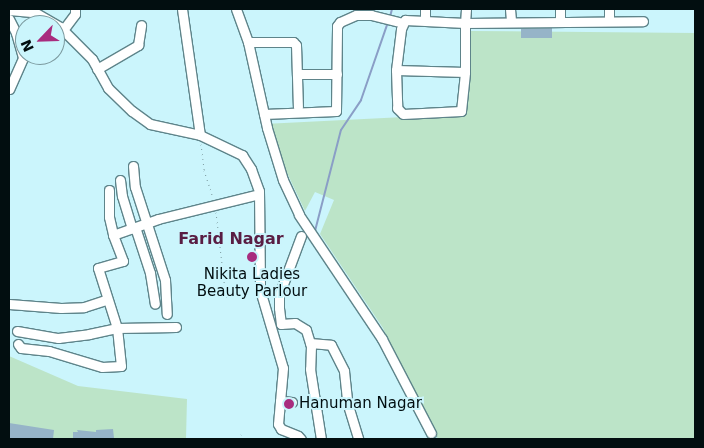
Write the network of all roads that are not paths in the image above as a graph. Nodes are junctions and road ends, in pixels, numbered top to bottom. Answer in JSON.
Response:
{"nodes":[{"id":1,"x":75,"y":9,"type":"edge"},
{"id":2,"x":182,"y":9,"type":"edge"},
{"id":3,"x":236,"y":9,"type":"edge"},
{"id":4,"x":425,"y":9,"type":"edge"},
{"id":5,"x":466,"y":9,"type":"edge"},
{"id":6,"x":510,"y":9,"type":"edge"},
{"id":7,"x":560,"y":9,"type":"edge"},
{"id":8,"x":609,"y":9,"type":"edge"},
{"id":9,"x":9,"y":10,"type":"edge"},
{"id":10,"x":39,"y":15,"type":"edge"},
{"id":11,"x":9,"y":19,"type":"edge"},
{"id":12,"x":425,"y":20,"type":"junction"},
{"id":13,"x":609,"y":20,"type":"junction"},
{"id":14,"x":560,"y":21,"type":"junction"},
{"id":15,"x":643,"y":21,"type":"dead end"},
{"id":16,"x":399,"y":22,"type":"junction"},
{"id":17,"x":511,"y":22,"type":"junction"},
{"id":18,"x":465,"y":23,"type":"junction"},
{"id":19,"x":141,"y":25,"type":"dead end"},
{"id":20,"x":65,"y":27,"type":"edge"},
{"id":21,"x":65,"y":32,"type":"edge"},
{"id":22,"x":248,"y":42,"type":"junction"},
{"id":23,"x":97,"y":69,"type":"junction"},
{"id":24,"x":396,"y":70,"type":"junction"},
{"id":25,"x":465,"y":72,"type":"junction"},
{"id":26,"x":298,"y":74,"type":"junction"},
{"id":27,"x":337,"y":74,"type":"junction"},
{"id":28,"x":9,"y":89,"type":"edge"},
{"id":29,"x":298,"y":107,"type":"dead end"},
{"id":30,"x":264,"y":114,"type":"junction"},
{"id":31,"x":200,"y":136,"type":"junction"},
{"id":32,"x":133,"y":166,"type":"dead end"},
{"id":33,"x":120,"y":180,"type":"dead end"},
{"id":34,"x":109,"y":190,"type":"dead end"},
{"id":35,"x":259,"y":194,"type":"junction"},
{"id":36,"x":146,"y":223,"type":"junction"},
{"id":37,"x":134,"y":228,"type":"junction"},
{"id":38,"x":113,"y":235,"type":"junction"},
{"id":39,"x":301,"y":236,"type":"dead end"},
{"id":40,"x":106,"y":300,"type":"junction"},
{"id":41,"x":9,"y":304,"type":"edge"},
{"id":42,"x":155,"y":304,"type":"dead end"},
{"id":43,"x":167,"y":314,"type":"dead end"},
{"id":44,"x":176,"y":327,"type":"dead end"},
{"id":45,"x":117,"y":328,"type":"junction"},
{"id":46,"x":17,"y":331,"type":"dead end"},
{"id":47,"x":310,"y":343,"type":"junction"},
{"id":48,"x":18,"y":344,"type":"dead end"},
{"id":49,"x":280,"y":401,"type":"junction"},
{"id":50,"x":292,"y":402,"type":"dead end"},
{"id":51,"x":431,"y":433,"type":"dead end"},
{"id":52,"x":301,"y":439,"type":"edge"},
{"id":53,"x":321,"y":439,"type":"edge"},
{"id":54,"x":358,"y":439,"type":"edge"}],
"edges":[{"from":1,"to":20,"type":"street"},
{"from":2,"to":31,"type":"street"},
{"from":3,"to":22,"type":"street"},
{"from":4,"to":12,"type":"street"},
{"from":5,"to":18,"type":"street"},
{"from":6,"to":17,"type":"street"},
{"from":7,"to":14,"type":"street"},
{"from":8,"to":13,"type":"street"},
{"from":9,"to":10,"type":"street"},
{"from":11,"to":28,"type":"street"},
{"from":12,"to":16,"type":"street"},
{"from":12,"to":18,"type":"street"},
{"from":13,"to":14,"type":"street"},
{"from":13,"to":15,"type":"street"},
{"from":14,"to":17,"type":"street"},
{"from":16,"to":24,"type":"street"},
{"from":16,"to":27,"type":"street"},
{"from":17,"to":18,"type":"street"},
{"from":18,"to":25,"type":"street"},
{"from":19,"to":23,"type":"street"},
{"from":21,"to":23,"type":"street"},
{"from":22,"to":26,"type":"street"},
{"from":22,"to":30,"type":"street"},
{"from":23,"to":31,"type":"street"},
{"from":24,"to":25,"type":"street"},
{"from":24,"to":25,"type":"street"},
{"from":26,"to":27,"type":"street"},
{"from":26,"to":29,"type":"street"},
{"from":27,"to":30,"type":"street"},
{"from":30,"to":51,"type":"street"},
{"from":31,"to":35,"type":"street"},
{"from":32,"to":36,"type":"street"},
{"from":33,"to":37,"type":"street"},
{"from":34,"to":38,"type":"street"},
{"from":35,"to":36,"type":"street"},
{"from":35,"to":49,"type":"street"},
{"from":36,"to":37,"type":"street"},
{"from":36,"to":43,"type":"street"},
{"from":37,"to":38,"type":"street"},
{"from":37,"to":42,"type":"street"},
{"from":38,"to":40,"type":"street"},
{"from":39,"to":47,"type":"street"},
{"from":40,"to":41,"type":"street"},
{"from":40,"to":45,"type":"street"},
{"from":44,"to":45,"type":"street"},
{"from":45,"to":46,"type":"street"},
{"from":45,"to":48,"type":"street"},
{"from":47,"to":53,"type":"street"},
{"from":47,"to":54,"type":"street"},
{"from":49,"to":50,"type":"street"},
{"from":49,"to":52,"type":"street"}]}
